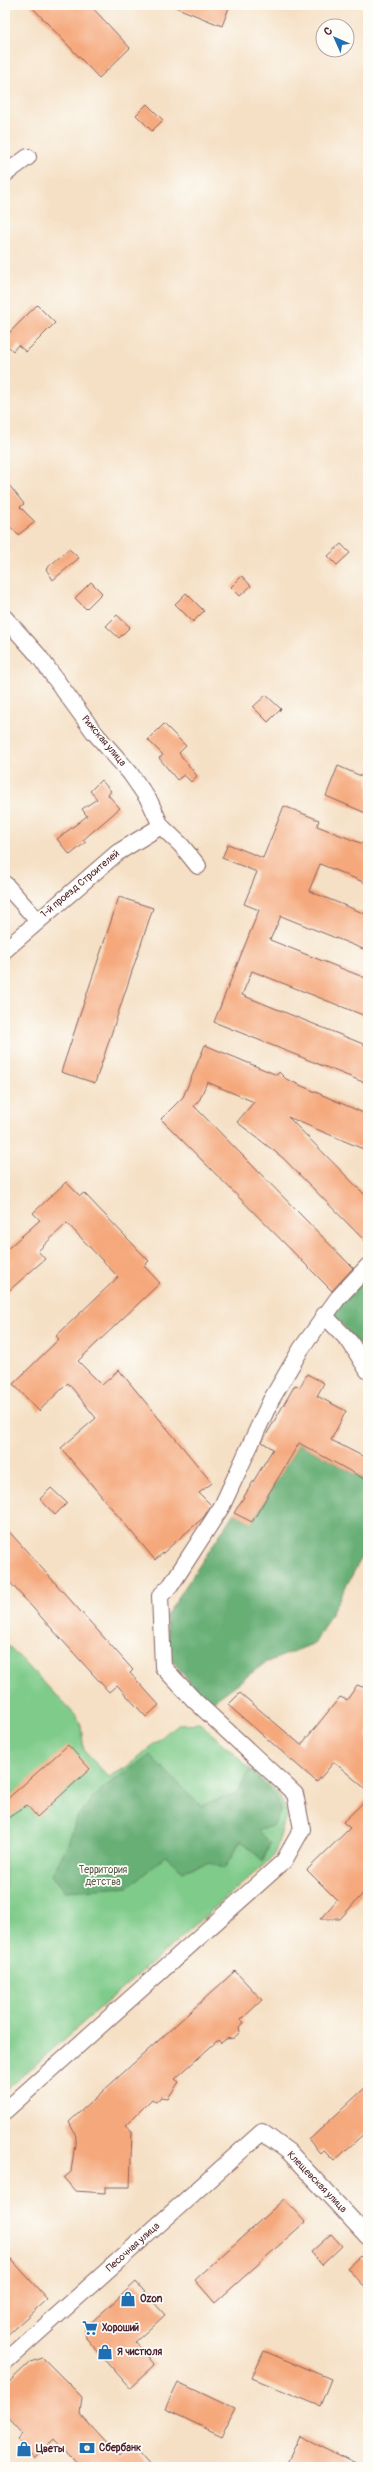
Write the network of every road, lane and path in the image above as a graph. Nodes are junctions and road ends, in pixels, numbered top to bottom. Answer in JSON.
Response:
{"nodes":[{"id":1,"x":28,"y":157,"type":"dead end"},
{"id":2,"x":5,"y":174,"type":"edge"},
{"id":3,"x":5,"y":618,"type":"edge"},
{"id":4,"x":161,"y":826,"type":"junction"},
{"id":5,"x":198,"y":866,"type":"dead end"},
{"id":6,"x":5,"y":884,"type":"edge"},
{"id":7,"x":37,"y":920,"type":"junction"},
{"id":8,"x":5,"y":950,"type":"edge"},
{"id":9,"x":368,"y":1266,"type":"edge"},
{"id":10,"x":324,"y":1315,"type":"junction"},
{"id":11,"x":368,"y":1371,"type":"edge"},
{"id":12,"x":5,"y":2111,"type":"edge"},
{"id":13,"x":262,"y":2132,"type":"joint"},
{"id":14,"x":368,"y":2237,"type":"edge"},
{"id":15,"x":5,"y":2362,"type":"edge"}],
"edges":[{"from":1,"to":2,"type":"street"},
{"from":3,"to":4,"type":"street","name":"Рижская улица"},
{"from":4,"to":5,"type":"street","name":"Рижская улица"},
{"from":4,"to":7,"type":"street","name":"1-й проезд Строителей"},
{"from":6,"to":7,"type":"street"},
{"from":7,"to":8,"type":"street","name":"1-й проезд Строителей"},
{"from":9,"to":10,"type":"street"},
{"from":10,"to":11,"type":"street"},
{"from":10,"to":12,"type":"street"},
{"from":13,"to":14,"type":"street","name":"Клещевская улица"},
{"from":13,"to":15,"type":"street","name":"Песочная улица"}]}
